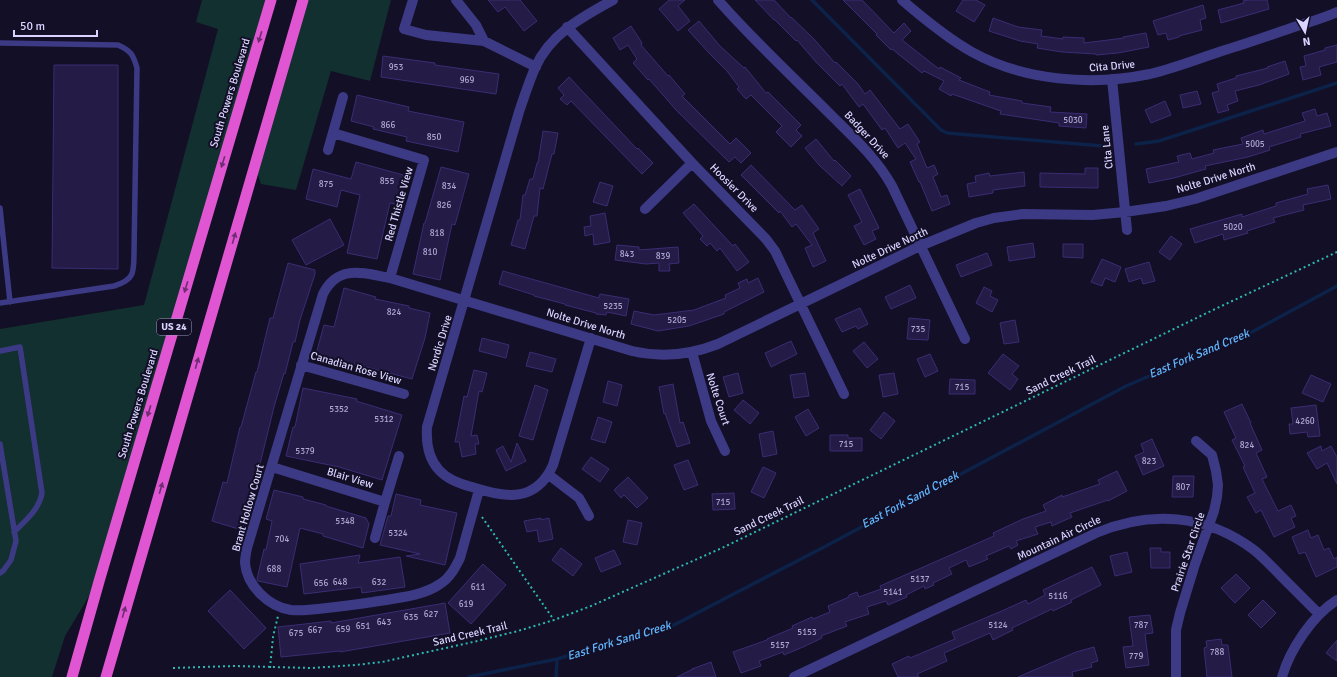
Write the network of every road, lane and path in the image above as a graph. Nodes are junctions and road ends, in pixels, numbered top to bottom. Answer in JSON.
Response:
{"nodes":[{"id":1,"x":271,"y":0,"type":"edge"},
{"id":2,"x":303,"y":0,"type":"edge"},
{"id":3,"x":413,"y":0,"type":"edge"},
{"id":4,"x":456,"y":0,"type":"edge"},
{"id":5,"x":613,"y":0,"type":"edge"},
{"id":6,"x":718,"y":0,"type":"edge"},
{"id":7,"x":902,"y":0,"type":"edge"},
{"id":8,"x":1337,"y":12,"type":"edge"},
{"id":9,"x":567,"y":27,"type":"junction"},
{"id":10,"x":484,"y":40,"type":"junction"},
{"id":11,"x":0,"y":43,"type":"edge"},
{"id":12,"x":536,"y":66,"type":"junction"},
{"id":13,"x":1112,"y":80,"type":"junction"},
{"id":14,"x":343,"y":97,"type":"dead end"},
{"id":15,"x":333,"y":133,"type":"junction"},
{"id":16,"x":328,"y":150,"type":"dead end"},
{"id":17,"x":1337,"y":152,"type":"edge"},
{"id":18,"x":692,"y":163,"type":"junction"},
{"id":19,"x":0,"y":208,"type":"edge"},
{"id":20,"x":645,"y":209,"type":"dead end"},
{"id":21,"x":1126,"y":212,"type":"junction"},
{"id":22,"x":1127,"y":230,"type":"dead end"},
{"id":23,"x":920,"y":246,"type":"junction"},
{"id":24,"x":1337,"y":252,"type":"edge"},
{"id":25,"x":390,"y":278,"type":"junction"},
{"id":26,"x":465,"y":300,"type":"junction"},
{"id":27,"x":10,"y":302,"type":"junction"},
{"id":28,"x":0,"y":303,"type":"edge"},
{"id":29,"x":801,"y":304,"type":"junction"},
{"id":30,"x":591,"y":338,"type":"junction"},
{"id":31,"x":964,"y":338,"type":"dead end"},
{"id":32,"x":0,"y":351,"type":"edge"},
{"id":33,"x":692,"y":352,"type":"junction"},
{"id":34,"x":301,"y":365,"type":"junction"},
{"id":35,"x":404,"y":394,"type":"dead end"},
{"id":36,"x":844,"y":394,"type":"dead end"},
{"id":37,"x":1196,"y":441,"type":"dead end"},
{"id":38,"x":0,"y":444,"type":"edge"},
{"id":39,"x":725,"y":451,"type":"dead end"},
{"id":40,"x":399,"y":456,"type":"dead end"},
{"id":41,"x":272,"y":467,"type":"junction"},
{"id":42,"x":549,"y":475,"type":"junction"},
{"id":43,"x":479,"y":490,"type":"junction"},
{"id":44,"x":385,"y":502,"type":"junction"},
{"id":45,"x":474,"y":506,"type":"junction"},
{"id":46,"x":589,"y":516,"type":"dead end"},
{"id":47,"x":1209,"y":526,"type":"junction"},
{"id":48,"x":14,"y":532,"type":"junction"},
{"id":49,"x":375,"y":538,"type":"dead end"},
{"id":50,"x":0,"y":572,"type":"edge"},
{"id":51,"x":1337,"y":600,"type":"edge"},
{"id":52,"x":281,"y":608,"type":"junction"},
{"id":53,"x":1319,"y":614,"type":"junction"},
{"id":54,"x":554,"y":620,"type":"junction"},
{"id":55,"x":172,"y":668,"type":"dead end"},
{"id":56,"x":270,"y":668,"type":"junction"},
{"id":57,"x":798,"y":676,"type":"edge"},
{"id":58,"x":72,"y":677,"type":"edge"},
{"id":59,"x":106,"y":677,"type":"edge"},
{"id":60,"x":1176,"y":677,"type":"edge"},
{"id":61,"x":1282,"y":677,"type":"edge"}],
"edges":[{"from":1,"to":58,"type":"highway","name":"South Powers Boulevard","number":"US 24","one_way":true},
{"from":59,"to":2,"type":"highway","number":"US 24","one_way":true},
{"from":3,"to":10,"type":"street"},
{"from":4,"to":10,"type":"street"},
{"from":5,"to":9,"type":"street","name":"Nordic Drive"},
{"from":6,"to":23,"type":"street","name":"Badger Drive"},
{"from":7,"to":13,"type":"street","name":"Cita Drive"},
{"from":8,"to":13,"type":"street","name":"Cita Drive"},
{"from":9,"to":12,"type":"street","name":"Nordic Drive"},
{"from":9,"to":18,"type":"street","name":"Hoosier Drive"},
{"from":10,"to":12,"type":"street"},
{"from":11,"to":27,"type":"lane"},
{"from":12,"to":26,"type":"street","name":"Nordic Drive"},
{"from":13,"to":21,"type":"street","name":"Cita Lane"},
{"from":14,"to":15,"type":"street"},
{"from":15,"to":16,"type":"street"},
{"from":15,"to":25,"type":"street","name":"Red Thistle View"},
{"from":17,"to":21,"type":"street","name":"Nolte Drive North"},
{"from":18,"to":20,"type":"street"},
{"from":18,"to":29,"type":"street","name":"Hoosier Drive"},
{"from":19,"to":27,"type":"lane"},
{"from":21,"to":22,"type":"street","name":"Cita Lane"},
{"from":21,"to":23,"type":"street","name":"Nolte Drive North"},
{"from":23,"to":29,"type":"street","name":"Nolte Drive North"},
{"from":23,"to":31,"type":"street","name":"Badger Drive"},
{"from":24,"to":54,"type":"path","name":"Sand Creek Trail"},
{"from":25,"to":26,"type":"street","name":"Brant Hollow Court"},
{"from":25,"to":34,"type":"street","name":"Brant Hollow Court"},
{"from":26,"to":30,"type":"street","name":"Nolte Drive North"},
{"from":26,"to":43,"type":"street","name":"Nordic Drive"},
{"from":27,"to":28,"type":"lane"},
{"from":29,"to":33,"type":"street","name":"Nolte Drive North"},
{"from":29,"to":36,"type":"street","name":"Hoosier Drive"},
{"from":30,"to":33,"type":"street","name":"Nolte Drive North"},
{"from":30,"to":42,"type":"street","name":"Nordic Drive"},
{"from":32,"to":48,"type":"lane"},
{"from":33,"to":39,"type":"street","name":"Nolte Court"},
{"from":34,"to":35,"type":"street","name":"Canadian Rose View"},
{"from":34,"to":41,"type":"street","name":"Brant Hollow Court"},
{"from":37,"to":47,"type":"street","name":"Prairie Star Circle"},
{"from":38,"to":48,"type":"lane"},
{"from":40,"to":44,"type":"street"},
{"from":41,"to":44,"type":"street","name":"Blair View"},
{"from":41,"to":52,"type":"street","name":"Brant Hollow Court"},
{"from":42,"to":43,"type":"street","name":"Nordic Drive"},
{"from":42,"to":46,"type":"street"},
{"from":43,"to":45,"type":"street","name":"Brant Hollow Court"},
{"from":44,"to":49,"type":"street"},
{"from":45,"to":52,"type":"street","name":"Brant Hollow Court"},
{"from":45,"to":54,"type":"path"},
{"from":47,"to":53,"type":"street","name":"Mountain Air Circle"},
{"from":47,"to":57,"type":"street","name":"Mountain Air Circle"},
{"from":47,"to":60,"type":"street","name":"Prairie Star Circle"},
{"from":48,"to":50,"type":"lane"},
{"from":51,"to":53,"type":"street"},
{"from":52,"to":56,"type":"path"},
{"from":53,"to":61,"type":"street"},
{"from":54,"to":56,"type":"path","name":"Sand Creek Trail"},
{"from":55,"to":56,"type":"path","name":"Sand Creek Trail"}]}
